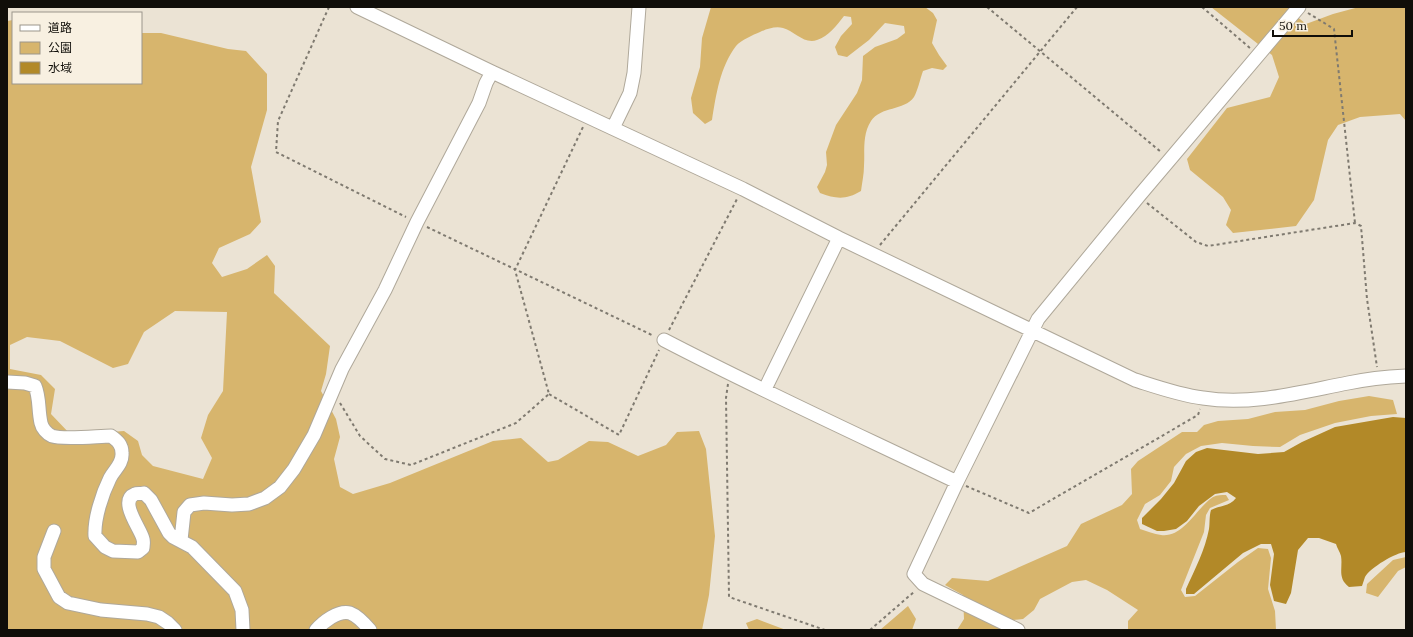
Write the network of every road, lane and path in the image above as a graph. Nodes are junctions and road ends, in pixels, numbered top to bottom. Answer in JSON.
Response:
{"nodes":[{"id":1,"x":329,"y":7,"type":"edge"},
{"id":2,"x":357,"y":7,"type":"edge"},
{"id":3,"x":639,"y":7,"type":"edge"},
{"id":4,"x":986,"y":7,"type":"edge"},
{"id":5,"x":1077,"y":7,"type":"edge"},
{"id":6,"x":1202,"y":7,"type":"edge"},
{"id":7,"x":1299,"y":7,"type":"edge"},
{"id":8,"x":1040,"y":52,"type":"junction"},
{"id":9,"x":1260,"y":53,"type":"junction"},
{"id":10,"x":492,"y":72,"type":"junction"},
{"id":11,"x":588,"y":117,"type":"junction"},
{"id":12,"x":613,"y":128,"type":"junction"},
{"id":13,"x":1170,"y":159,"type":"junction"},
{"id":14,"x":742,"y":189,"type":"junction"},
{"id":15,"x":1139,"y":196,"type":"junction"},
{"id":16,"x":417,"y":222,"type":"junction"},
{"id":17,"x":1355,"y":223,"type":"junction"},
{"id":18,"x":839,"y":238,"type":"junction"},
{"id":19,"x":874,"y":255,"type":"junction"},
{"id":20,"x":515,"y":270,"type":"junction"},
{"id":21,"x":1032,"y":331,"type":"junction"},
{"id":22,"x":664,"y":340,"type":"junction"},
{"id":23,"x":730,"y":374,"type":"junction"},
{"id":24,"x":1406,"y":376,"type":"edge"},
{"id":25,"x":1379,"y":378,"type":"junction"},
{"id":26,"x":7,"y":382,"type":"edge"},
{"id":27,"x":765,"y":390,"type":"junction"},
{"id":28,"x":333,"y":392,"type":"junction"},
{"id":29,"x":549,"y":394,"type":"junction"},
{"id":30,"x":1203,"y":399,"type":"junction"},
{"id":31,"x":957,"y":482,"type":"junction"},
{"id":32,"x":54,"y":531,"type":"dead end"},
{"id":33,"x":181,"y":540,"type":"junction"},
{"id":34,"x":923,"y":584,"type":"junction"},
{"id":35,"x":175,"y":630,"type":"edge"},
{"id":36,"x":243,"y":630,"type":"edge"},
{"id":37,"x":316,"y":630,"type":"edge"},
{"id":38,"x":370,"y":630,"type":"edge"},
{"id":39,"x":825,"y":630,"type":"edge"},
{"id":40,"x":870,"y":630,"type":"edge"},
{"id":41,"x":1018,"y":630,"type":"edge"}],
"edges":[{"from":1,"to":16,"type":"path"},
{"from":2,"to":10,"type":"street"},
{"from":3,"to":12,"type":"street"},
{"from":4,"to":8,"type":"path"},
{"from":5,"to":8,"type":"path"},
{"from":6,"to":9,"type":"path"},
{"from":7,"to":9,"type":"street"},
{"from":7,"to":17,"type":"path"},
{"from":8,"to":13,"type":"path"},
{"from":8,"to":19,"type":"path"},
{"from":9,"to":13,"type":"street"},
{"from":10,"to":11,"type":"street"},
{"from":10,"to":16,"type":"street"},
{"from":11,"to":12,"type":"street"},
{"from":11,"to":20,"type":"path"},
{"from":12,"to":14,"type":"street"},
{"from":13,"to":15,"type":"street"},
{"from":14,"to":18,"type":"street"},
{"from":14,"to":22,"type":"path"},
{"from":15,"to":17,"type":"path"},
{"from":15,"to":21,"type":"street"},
{"from":16,"to":20,"type":"path"},
{"from":16,"to":28,"type":"street"},
{"from":17,"to":25,"type":"path"},
{"from":18,"to":19,"type":"street"},
{"from":18,"to":27,"type":"street"},
{"from":19,"to":21,"type":"street"},
{"from":20,"to":22,"type":"path"},
{"from":20,"to":29,"type":"path"},
{"from":21,"to":30,"type":"street"},
{"from":21,"to":31,"type":"street"},
{"from":22,"to":23,"type":"street"},
{"from":22,"to":29,"type":"path"},
{"from":23,"to":27,"type":"street"},
{"from":23,"to":39,"type":"path"},
{"from":24,"to":25,"type":"street"},
{"from":25,"to":30,"type":"street"},
{"from":26,"to":33,"type":"street"},
{"from":27,"to":31,"type":"street"},
{"from":28,"to":29,"type":"path"},
{"from":28,"to":33,"type":"street"},
{"from":30,"to":31,"type":"path"},
{"from":31,"to":34,"type":"street"},
{"from":32,"to":35,"type":"street"},
{"from":33,"to":36,"type":"street"},
{"from":34,"to":40,"type":"path"},
{"from":34,"to":41,"type":"street"},
{"from":37,"to":38,"type":"street"}]}
